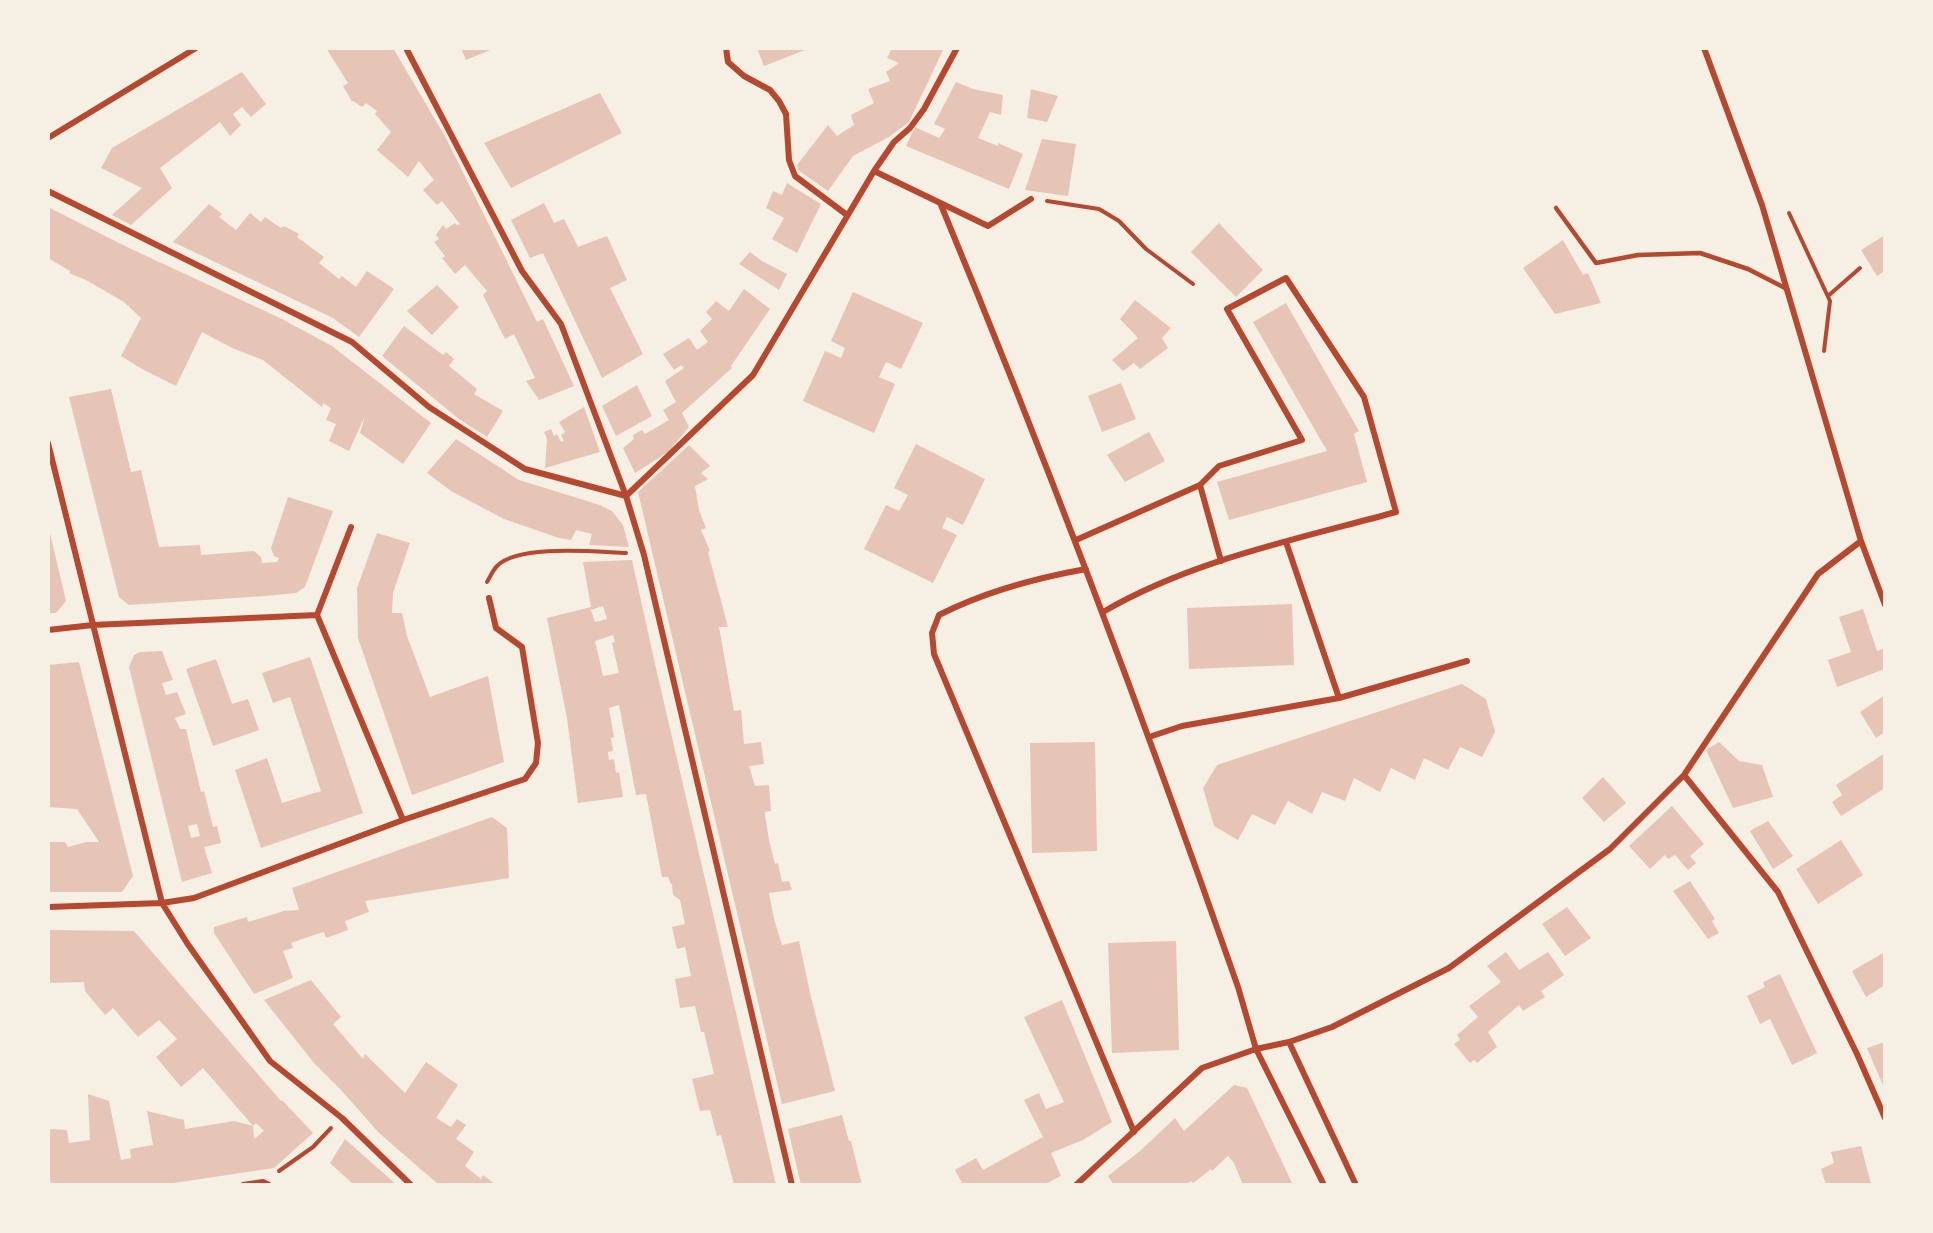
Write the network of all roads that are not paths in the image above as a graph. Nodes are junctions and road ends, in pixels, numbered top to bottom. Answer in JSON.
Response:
{"nodes":[{"id":1,"x":196,"y":48,"type":"edge"},
{"id":2,"x":406,"y":48,"type":"edge"},
{"id":3,"x":726,"y":48,"type":"edge"},
{"id":4,"x":957,"y":48,"type":"edge"},
{"id":5,"x":1704,"y":48,"type":"edge"},
{"id":6,"x":48,"y":138,"type":"edge"},
{"id":7,"x":874,"y":171,"type":"junction"},
{"id":8,"x":48,"y":191,"type":"edge"},
{"id":9,"x":1031,"y":199,"type":"road end"},
{"id":10,"x":940,"y":204,"type":"junction"},
{"id":11,"x":1556,"y":208,"type":"dead end"},
{"id":12,"x":847,"y":215,"type":"junction"},
{"id":13,"x":1787,"y":289,"type":"junction"},
{"id":14,"x":48,"y":443,"type":"edge"},
{"id":15,"x":1200,"y":485,"type":"junction"},
{"id":16,"x":626,"y":496,"type":"junction"},
{"id":17,"x":351,"y":527,"type":"dead end"},
{"id":18,"x":1076,"y":540,"type":"junction"},
{"id":19,"x":1862,"y":541,"type":"junction"},
{"id":20,"x":1286,"y":542,"type":"junction"},
{"id":21,"x":1221,"y":561,"type":"junction"},
{"id":22,"x":1086,"y":569,"type":"junction"},
{"id":23,"x":489,"y":598,"type":"road end"},
{"id":24,"x":1885,"y":605,"type":"edge"},
{"id":25,"x":1103,"y":612,"type":"junction"},
{"id":26,"x":317,"y":615,"type":"junction"},
{"id":27,"x":93,"y":625,"type":"junction"},
{"id":28,"x":48,"y":630,"type":"edge"},
{"id":29,"x":1467,"y":661,"type":"dead end"},
{"id":30,"x":1339,"y":698,"type":"junction"},
{"id":31,"x":1149,"y":737,"type":"junction"},
{"id":32,"x":1684,"y":775,"type":"junction"},
{"id":33,"x":403,"y":820,"type":"junction"},
{"id":34,"x":162,"y":903,"type":"junction"},
{"id":35,"x":48,"y":908,"type":"edge"},
{"id":36,"x":1289,"y":1042,"type":"junction"},
{"id":37,"x":1256,"y":1049,"type":"junction"},
{"id":38,"x":1885,"y":1118,"type":"edge"},
{"id":39,"x":1134,"y":1132,"type":"junction"},
{"id":40,"x":266,"y":1183,"type":"edge"},
{"id":41,"x":243,"y":1185,"type":"edge"},
{"id":42,"x":411,"y":1185,"type":"edge"},
{"id":43,"x":792,"y":1185,"type":"edge"},
{"id":44,"x":1076,"y":1185,"type":"edge"},
{"id":45,"x":1324,"y":1185,"type":"edge"},
{"id":46,"x":1356,"y":1185,"type":"edge"}],
"edges":[{"from":1,"to":6,"type":"street"},
{"from":2,"to":16,"type":"street"},
{"from":3,"to":12,"type":"street"},
{"from":4,"to":7,"type":"street"},
{"from":5,"to":13,"type":"street"},
{"from":7,"to":10,"type":"street"},
{"from":7,"to":12,"type":"street"},
{"from":8,"to":16,"type":"street"},
{"from":9,"to":10,"type":"street"},
{"from":10,"to":18,"type":"street"},
{"from":11,"to":13,"type":"lane"},
{"from":12,"to":16,"type":"street"},
{"from":13,"to":19,"type":"street"},
{"from":14,"to":27,"type":"street"},
{"from":15,"to":18,"type":"street"},
{"from":15,"to":20,"type":"street"},
{"from":15,"to":21,"type":"street"},
{"from":16,"to":43,"type":"street"},
{"from":17,"to":26,"type":"street"},
{"from":18,"to":22,"type":"street"},
{"from":19,"to":24,"type":"street"},
{"from":19,"to":32,"type":"street"},
{"from":20,"to":21,"type":"street"},
{"from":20,"to":30,"type":"street"},
{"from":21,"to":25,"type":"street"},
{"from":22,"to":25,"type":"street"},
{"from":22,"to":39,"type":"street"},
{"from":23,"to":33,"type":"street"},
{"from":25,"to":31,"type":"street"},
{"from":26,"to":27,"type":"street"},
{"from":26,"to":33,"type":"street"},
{"from":27,"to":28,"type":"street"},
{"from":27,"to":34,"type":"street"},
{"from":29,"to":30,"type":"street"},
{"from":30,"to":31,"type":"street"},
{"from":31,"to":37,"type":"street"},
{"from":32,"to":36,"type":"street"},
{"from":32,"to":38,"type":"street"},
{"from":33,"to":34,"type":"street"},
{"from":34,"to":35,"type":"street"},
{"from":34,"to":42,"type":"street"},
{"from":36,"to":37,"type":"street"},
{"from":36,"to":46,"type":"street"},
{"from":37,"to":39,"type":"street"},
{"from":37,"to":45,"type":"street"},
{"from":39,"to":44,"type":"street"},
{"from":40,"to":41,"type":"street"}]}
